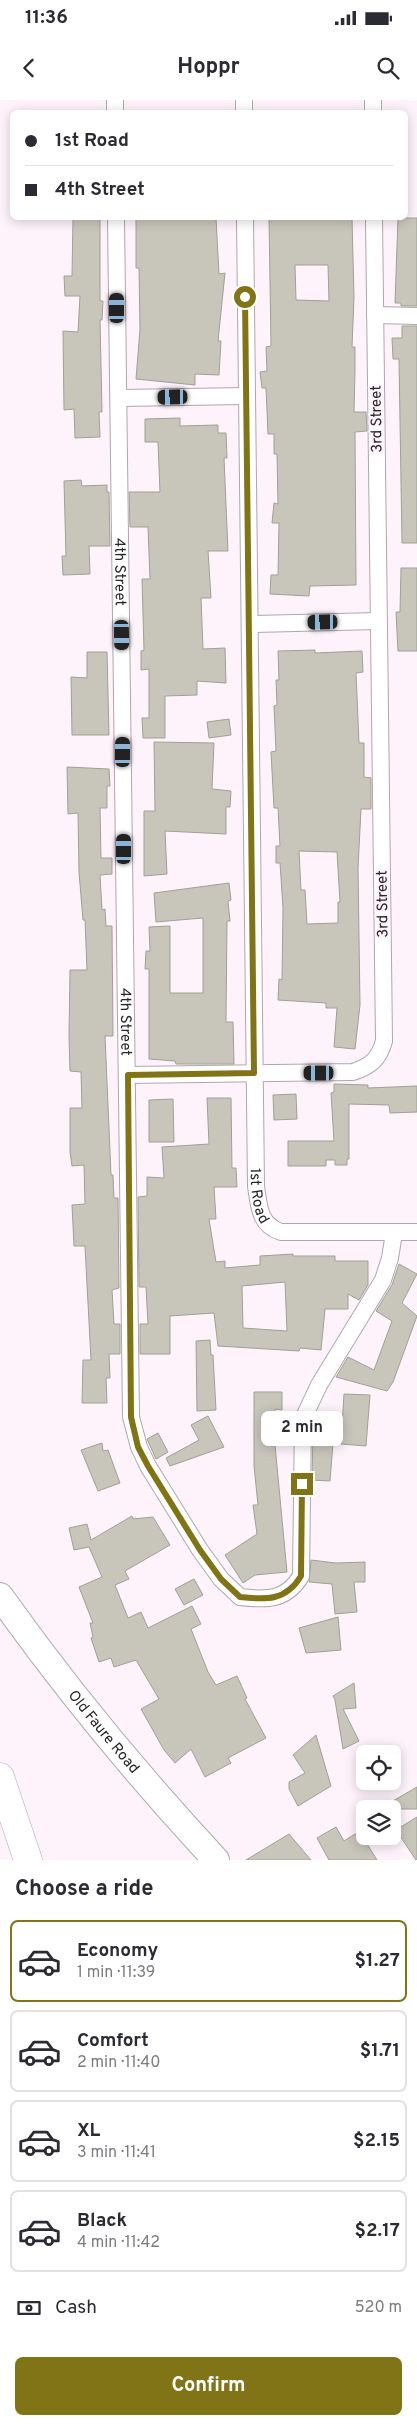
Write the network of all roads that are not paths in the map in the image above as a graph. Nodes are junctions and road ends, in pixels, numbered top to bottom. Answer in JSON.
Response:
{"nodes":[{"id":1,"x":116,"y":220,"type":"edge"},
{"id":2,"x":245,"y":220,"type":"edge"},
{"id":3,"x":374,"y":220,"type":"edge"},
{"id":4,"x":375,"y":316,"type":"junction"},
{"id":5,"x":417,"y":316,"type":"edge"},
{"id":6,"x":246,"y":396,"type":"junction"},
{"id":7,"x":118,"y":398,"type":"junction"},
{"id":8,"x":378,"y":621,"type":"junction"},
{"id":9,"x":250,"y":624,"type":"junction"},
{"id":10,"x":254,"y":1073,"type":"junction"},
{"id":11,"x":128,"y":1075,"type":"junction"},
{"id":12,"x":417,"y":1232,"type":"edge"},
{"id":13,"x":394,"y":1233,"type":"junction"},
{"id":14,"x":0,"y":1596,"type":"edge"},
{"id":15,"x":0,"y":1777,"type":"edge"},
{"id":16,"x":0,"y":1801,"type":"edge"},
{"id":17,"x":10,"y":1860,"type":"edge"},
{"id":18,"x":28,"y":1860,"type":"edge"},
{"id":19,"x":216,"y":1860,"type":"edge"}],
"edges":[{"from":1,"to":7,"type":"street","name":"4th Street"},
{"from":2,"to":6,"type":"street","name":"1st Road"},
{"from":3,"to":4,"type":"street","name":"3rd Street"},
{"from":4,"to":5,"type":"street"},
{"from":4,"to":8,"type":"street","name":"3rd Street"},
{"from":6,"to":7,"type":"street"},
{"from":6,"to":9,"type":"street","name":"1st Road"},
{"from":7,"to":11,"type":"street","name":"4th Street"},
{"from":8,"to":9,"type":"street"},
{"from":8,"to":10,"type":"street","name":"3rd Street"},
{"from":9,"to":10,"type":"street","name":"1st Road"},
{"from":10,"to":11,"type":"street"},
{"from":10,"to":13,"type":"street","name":"1st Road"},
{"from":11,"to":13,"type":"street","name":"4th Street"},
{"from":12,"to":13,"type":"street","name":"1st Road"},
{"from":14,"to":19,"type":"main road","name":"Old Faure Road"},
{"from":15,"to":18,"type":"highway"},
{"from":16,"to":17,"type":"highway"}]}
